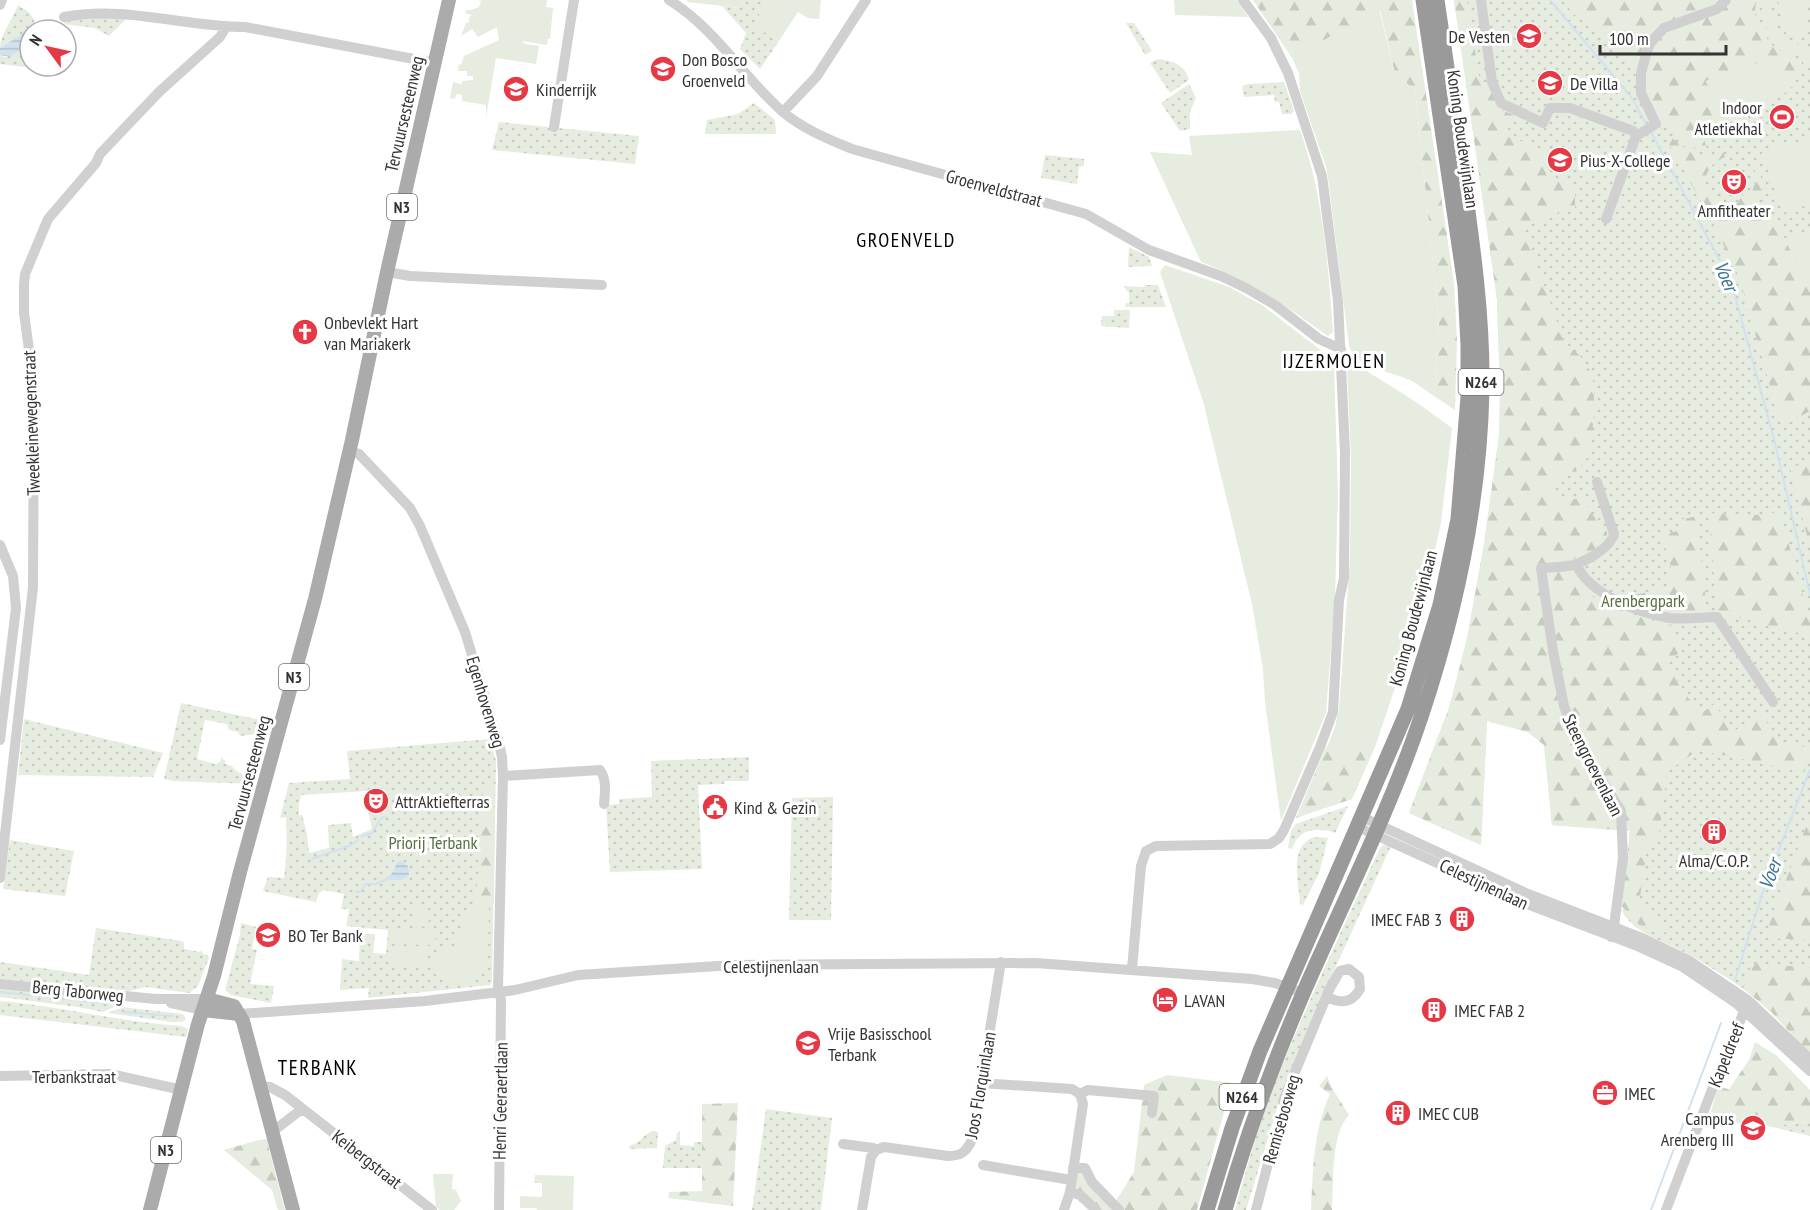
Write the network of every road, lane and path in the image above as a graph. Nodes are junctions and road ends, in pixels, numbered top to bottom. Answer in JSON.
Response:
{"nodes":[{"id":1,"x":2,"y":0,"type":"edge"},
{"id":2,"x":449,"y":0,"type":"edge"},
{"id":3,"x":574,"y":0,"type":"edge"},
{"id":4,"x":669,"y":0,"type":"edge"},
{"id":5,"x":866,"y":0,"type":"edge"},
{"id":6,"x":1243,"y":0,"type":"edge"},
{"id":7,"x":1423,"y":0,"type":"edge"},
{"id":8,"x":1437,"y":0,"type":"edge"},
{"id":9,"x":1481,"y":0,"type":"edge"},
{"id":10,"x":1726,"y":0,"type":"edge"},
{"id":11,"x":0,"y":5,"type":"edge"},
{"id":12,"x":64,"y":16,"type":"dead end"},
{"id":13,"x":226,"y":27,"type":"junction"},
{"id":14,"x":435,"y":63,"type":"junction"},
{"id":15,"x":783,"y":112,"type":"junction"},
{"id":16,"x":554,"y":127,"type":"dead end"},
{"id":17,"x":1639,"y":134,"type":"junction"},
{"id":18,"x":1606,"y":219,"type":"dead end"},
{"id":19,"x":387,"y":272,"type":"junction"},
{"id":20,"x":602,"y":285,"type":"dead end"},
{"id":21,"x":1341,"y":349,"type":"junction"},
{"id":22,"x":350,"y":451,"type":"junction"},
{"id":23,"x":1597,"y":482,"type":"dead end"},
{"id":24,"x":0,"y":545,"type":"edge"},
{"id":25,"x":1576,"y":564,"type":"junction"},
{"id":26,"x":1773,"y":702,"type":"dead end"},
{"id":27,"x":0,"y":740,"type":"edge"},
{"id":28,"x":503,"y":776,"type":"junction"},
{"id":29,"x":604,"y":804,"type":"dead end"},
{"id":30,"x":1360,"y":822,"type":"junction"},
{"id":31,"x":1377,"y":829,"type":"junction"},
{"id":32,"x":1,"y":855,"type":"edge"},
{"id":33,"x":0,"y":878,"type":"edge"},
{"id":34,"x":1613,"y":932,"type":"junction"},
{"id":35,"x":1000,"y":962,"type":"junction"},
{"id":36,"x":1132,"y":969,"type":"junction"},
{"id":37,"x":0,"y":984,"type":"edge"},
{"id":38,"x":1287,"y":987,"type":"junction"},
{"id":39,"x":500,"y":992,"type":"junction"},
{"id":40,"x":1303,"y":993,"type":"junction"},
{"id":41,"x":1327,"y":997,"type":"dead end"},
{"id":42,"x":205,"y":1004,"type":"junction"},
{"id":43,"x":1747,"y":1005,"type":"junction"},
{"id":44,"x":239,"y":1014,"type":"junction"},
{"id":45,"x":1810,"y":1059,"type":"edge"},
{"id":46,"x":1810,"y":1071,"type":"edge"},
{"id":47,"x":0,"y":1076,"type":"edge"},
{"id":48,"x":981,"y":1083,"type":"junction"},
{"id":49,"x":261,"y":1086,"type":"junction"},
{"id":50,"x":182,"y":1090,"type":"junction"},
{"id":51,"x":1080,"y":1094,"type":"junction"},
{"id":52,"x":302,"y":1109,"type":"junction"},
{"id":53,"x":1152,"y":1113,"type":"dead end"},
{"id":54,"x":272,"y":1132,"type":"junction"},
{"id":55,"x":843,"y":1144,"type":"dead end"},
{"id":56,"x":876,"y":1150,"type":"junction"},
{"id":57,"x":983,"y":1165,"type":"dead end"},
{"id":58,"x":1073,"y":1168,"type":"junction"},
{"id":59,"x":1071,"y":1180,"type":"junction"},
{"id":60,"x":1070,"y":1192,"type":"junction"},
{"id":61,"x":150,"y":1210,"type":"edge"},
{"id":62,"x":293,"y":1210,"type":"edge"},
{"id":63,"x":432,"y":1210,"type":"edge"},
{"id":64,"x":499,"y":1210,"type":"edge"},
{"id":65,"x":862,"y":1210,"type":"edge"},
{"id":66,"x":1064,"y":1210,"type":"edge"},
{"id":67,"x":1096,"y":1210,"type":"edge"},
{"id":68,"x":1119,"y":1210,"type":"edge"},
{"id":69,"x":1207,"y":1210,"type":"edge"},
{"id":70,"x":1225,"y":1210,"type":"edge"},
{"id":71,"x":1256,"y":1210,"type":"edge"},
{"id":72,"x":1666,"y":1210,"type":"edge"}],
"edges":[{"from":1,"to":11,"type":"street"},
{"from":2,"to":14,"type":"main road","name":"Tervuursesteenweg","number":"N3"},
{"from":3,"to":16,"type":"street"},
{"from":4,"to":15,"type":"street","name":"Groenveldstraat"},
{"from":5,"to":15,"type":"street"},
{"from":6,"to":21,"type":"street"},
{"from":7,"to":30,"type":"highway","name":"Koning Boudewijnlaan","number":"N264"},
{"from":8,"to":31,"type":"highway","name":"Koning Boudewijnlaan","number":"N264"},
{"from":9,"to":17,"type":"street"},
{"from":10,"to":17,"type":"street"},
{"from":12,"to":13,"type":"street"},
{"from":13,"to":14,"type":"street"},
{"from":13,"to":32,"type":"street","name":"Tweekleinewegenstraat"},
{"from":14,"to":19,"type":"main road","name":"Tervuursesteenweg","number":"N3"},
{"from":15,"to":21,"type":"street","name":"Groenveldstraat"},
{"from":17,"to":18,"type":"street"},
{"from":19,"to":20,"type":"street"},
{"from":19,"to":22,"type":"main road","name":"Tervuursesteenweg","number":"N3"},
{"from":21,"to":36,"type":"street"},
{"from":22,"to":28,"type":"street","name":"Egenhovenweg"},
{"from":22,"to":42,"type":"main road","name":"Tervuursesteenweg","number":"N3"},
{"from":23,"to":25,"type":"street"},
{"from":24,"to":27,"type":"street"},
{"from":25,"to":26,"type":"street"},
{"from":25,"to":34,"type":"street","name":"Steengroevenlaan"},
{"from":28,"to":29,"type":"street"},
{"from":28,"to":39,"type":"street","name":"Egenhovenweg"},
{"from":30,"to":31,"type":"street","name":"Celestijnenlaan"},
{"from":30,"to":38,"type":"highway","name":"Koning Boudewijnlaan","number":"N264"},
{"from":31,"to":34,"type":"street","name":"Celestijnenlaan"},
{"from":31,"to":40,"type":"highway","name":"Koning Boudewijnlaan","number":"N264"},
{"from":32,"to":33,"type":"street","name":"Tweekleinewegenstraat"},
{"from":34,"to":43,"type":"street","name":"Celestijnenlaan"},
{"from":35,"to":36,"type":"street","name":"Celestijnenlaan"},
{"from":35,"to":39,"type":"street","name":"Celestijnenlaan"},
{"from":35,"to":48,"type":"street","name":"Joos Florquinlaan"},
{"from":36,"to":38,"type":"street","name":"Celestijnenlaan"},
{"from":37,"to":42,"type":"street","name":"Berg Taborweg"},
{"from":38,"to":40,"type":"street","name":"Celestijnenlaan"},
{"from":38,"to":69,"type":"highway","name":"Koning Boudewijnlaan","number":"N264"},
{"from":39,"to":44,"type":"street","name":"Celestijnenlaan"},
{"from":39,"to":64,"type":"street","name":"Henri Geeraertlaan"},
{"from":40,"to":70,"type":"highway","name":"Koning Boudewijnlaan","number":"N264"},
{"from":41,"to":71,"type":"street","name":"Remisebosweg"},
{"from":42,"to":44,"type":"main road"},
{"from":42,"to":50,"type":"main road","name":"Tervuursesteenweg","number":"N3"},
{"from":43,"to":45,"type":"street","name":"Celestijnenlaan"},
{"from":43,"to":46,"type":"street","name":"Celestijnenlaan"},
{"from":43,"to":72,"type":"street","name":"Kapeldreef"},
{"from":44,"to":49,"type":"main road"},
{"from":47,"to":50,"type":"street","name":"Terbankstraat"},
{"from":48,"to":51,"type":"street"},
{"from":48,"to":56,"type":"street","name":"Joos Florquinlaan"},
{"from":49,"to":52,"type":"street","name":"Keibergstraat"},
{"from":49,"to":54,"type":"main road"},
{"from":50,"to":61,"type":"main road","name":"Tervuursesteenweg","number":"N3"},
{"from":51,"to":53,"type":"street"},
{"from":51,"to":58,"type":"street"},
{"from":52,"to":54,"type":"street"},
{"from":52,"to":63,"type":"street","name":"Keibergstraat"},
{"from":54,"to":62,"type":"main road"},
{"from":55,"to":56,"type":"street","name":"Joos Florquinlaan"},
{"from":56,"to":65,"type":"street"},
{"from":57,"to":59,"type":"street"},
{"from":58,"to":59,"type":"street"},
{"from":58,"to":68,"type":"street"},
{"from":59,"to":60,"type":"street"},
{"from":60,"to":66,"type":"street"},
{"from":60,"to":67,"type":"street"}]}
